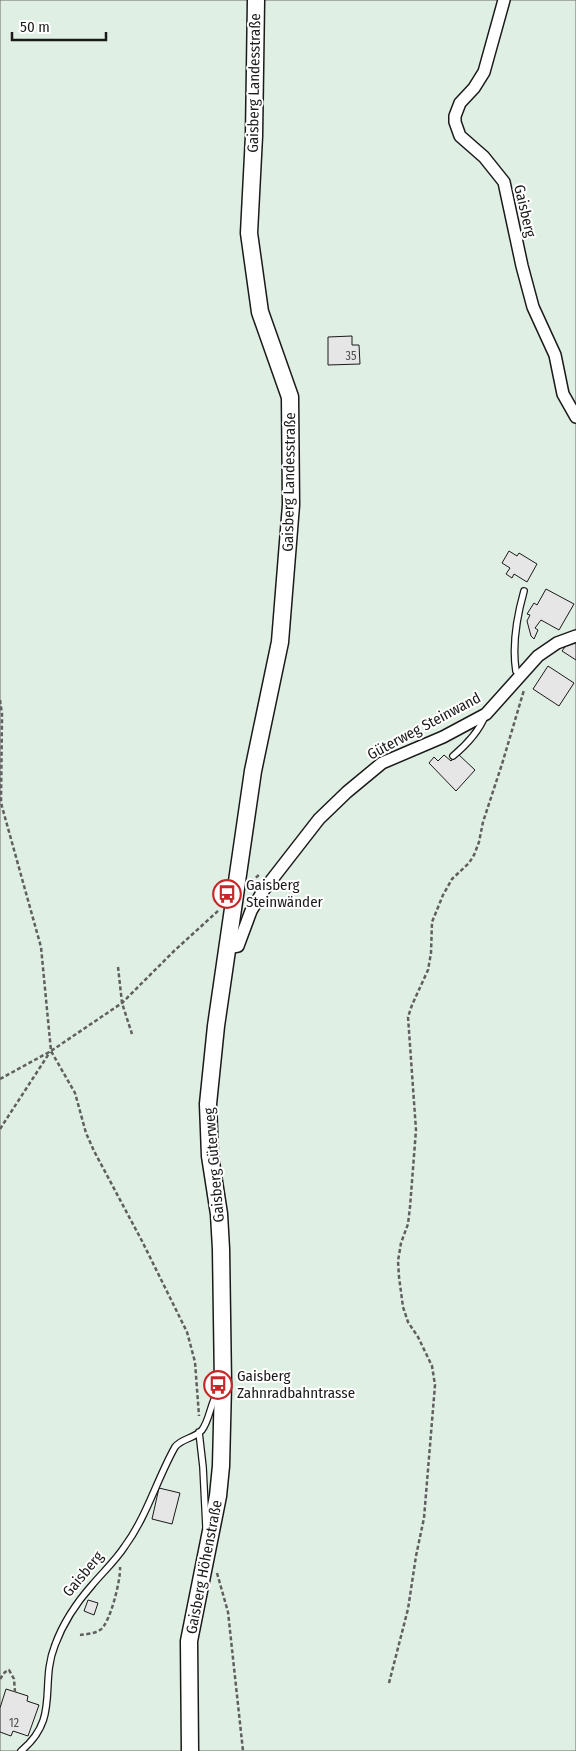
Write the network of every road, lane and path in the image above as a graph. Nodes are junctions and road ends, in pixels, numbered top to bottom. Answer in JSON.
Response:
{"nodes":[{"id":1,"x":256,"y":0,"type":"edge"},
{"id":2,"x":504,"y":0,"type":"edge"},
{"id":3,"x":576,"y":417,"type":"edge"},
{"id":4,"x":524,"y":591,"type":"dead end"},
{"id":5,"x":576,"y":636,"type":"edge"},
{"id":6,"x":523,"y":672,"type":"junction"},
{"id":7,"x":0,"y":700,"type":"edge"},
{"id":8,"x":486,"y":714,"type":"junction"},
{"id":9,"x":453,"y":756,"type":"dead end"},
{"id":10,"x":264,"y":871,"type":"dead end"},
{"id":11,"x":235,"y":900,"type":"junction"},
{"id":12,"x":227,"y":948,"type":"junction"},
{"id":13,"x":118,"y":967,"type":"dead end"},
{"id":14,"x":122,"y":1003,"type":"junction"},
{"id":15,"x":132,"y":1034,"type":"dead end"},
{"id":16,"x":51,"y":1051,"type":"junction"},
{"id":17,"x":0,"y":1079,"type":"edge"},
{"id":18,"x":0,"y":1129,"type":"edge"},
{"id":19,"x":222,"y":1385,"type":"junction"},
{"id":20,"x":199,"y":1432,"type":"junction"},
{"id":21,"x":207,"y":1549,"type":"junction"},
{"id":22,"x":117,"y":1557,"type":"junction"},
{"id":23,"x":217,"y":1571,"type":"dead end"},
{"id":24,"x":80,"y":1635,"type":"dead end"},
{"id":25,"x":0,"y":1679,"type":"edge"},
{"id":26,"x":389,"y":1683,"type":"dead end"},
{"id":27,"x":14,"y":1692,"type":"dead end"},
{"id":28,"x":21,"y":1751,"type":"edge"},
{"id":29,"x":190,"y":1751,"type":"edge"},
{"id":30,"x":244,"y":1751,"type":"edge"}],
"edges":[{"from":1,"to":11,"type":"main road","name":"Gaisberg Landesstraße"},
{"from":2,"to":3,"type":"street","name":"Gaisberg"},
{"from":4,"to":6,"type":"lane"},
{"from":5,"to":6,"type":"street","name":"Güterweg Steinwand"},
{"from":6,"to":8,"type":"street","name":"Güterweg Steinwand"},
{"from":6,"to":26,"type":"path"},
{"from":7,"to":16,"type":"path"},
{"from":8,"to":9,"type":"lane"},
{"from":8,"to":12,"type":"street","name":"Güterweg Steinwand"},
{"from":10,"to":11,"type":"path"},
{"from":11,"to":12,"type":"main road"},
{"from":11,"to":14,"type":"path"},
{"from":12,"to":19,"type":"main road","name":"Gaisberg Güterweg"},
{"from":13,"to":14,"type":"path"},
{"from":14,"to":15,"type":"path"},
{"from":14,"to":16,"type":"path"},
{"from":16,"to":17,"type":"path"},
{"from":16,"to":18,"type":"path"},
{"from":16,"to":20,"type":"path"},
{"from":19,"to":20,"type":"lane"},
{"from":19,"to":21,"type":"main road","name":"Gaisberg Höhenstraße"},
{"from":20,"to":21,"type":"lane"},
{"from":20,"to":22,"type":"lane","name":"Gaisberg"},
{"from":21,"to":29,"type":"main road","name":"Gaisberg Höhenstraße"},
{"from":22,"to":24,"type":"path"},
{"from":22,"to":28,"type":"lane","name":"Gaisberg"},
{"from":23,"to":30,"type":"path"},
{"from":25,"to":27,"type":"path"}]}
